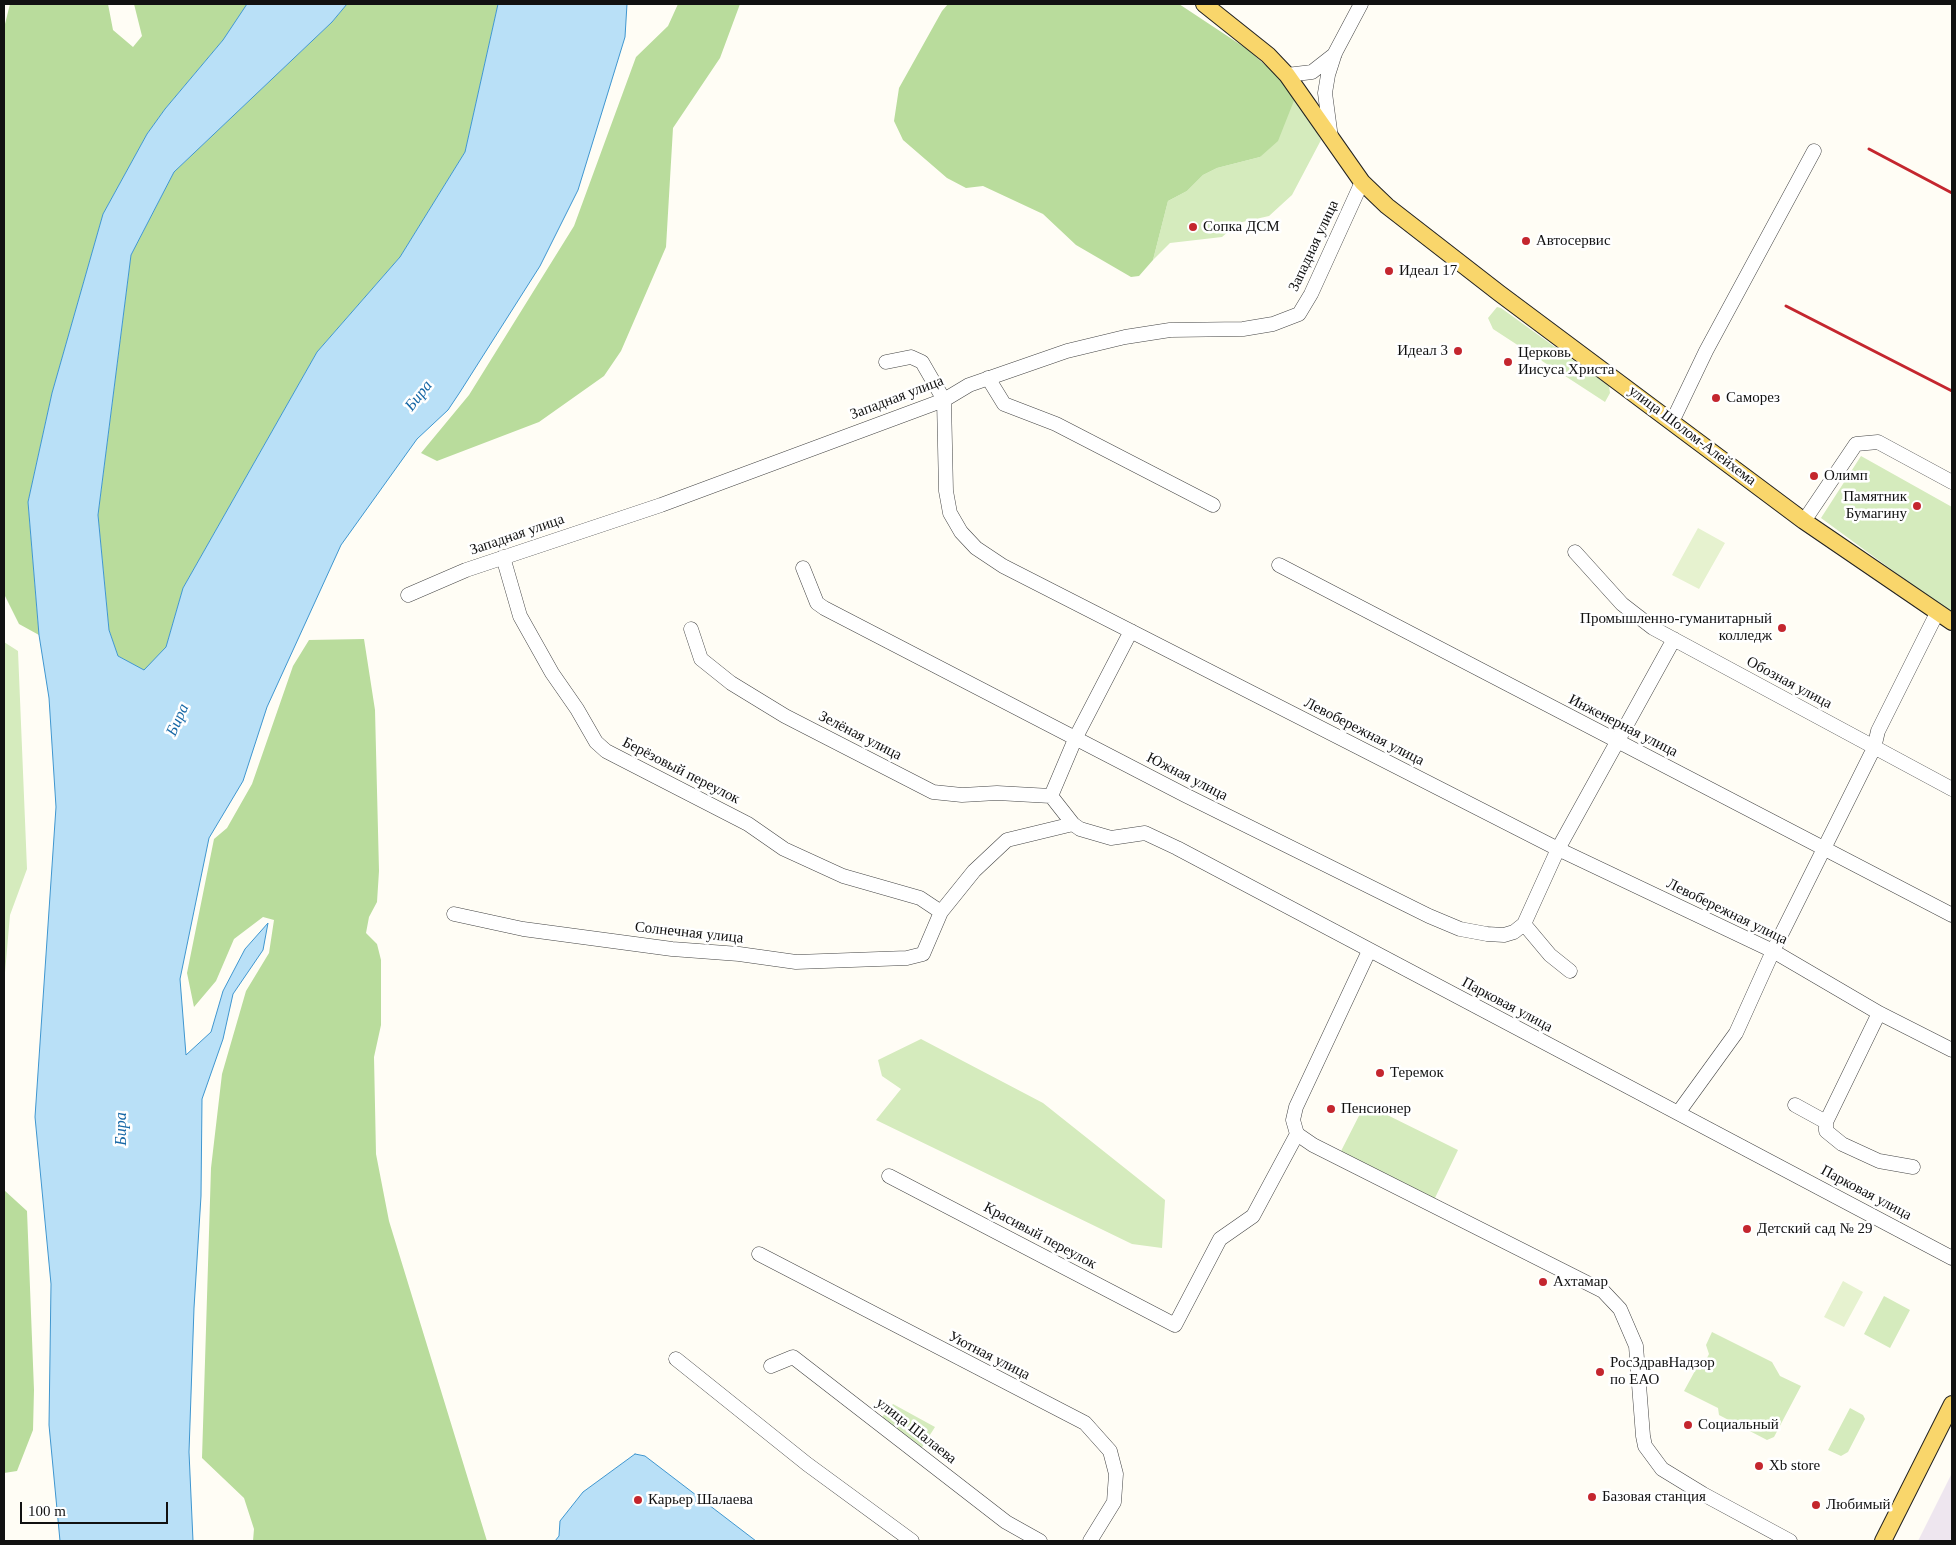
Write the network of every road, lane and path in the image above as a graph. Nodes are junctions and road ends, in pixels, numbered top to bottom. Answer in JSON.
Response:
{"nodes":[{"id":1,"x":1204,"y":4,"type":"edge"},
{"id":2,"x":1361,"y":4,"type":"edge"},
{"id":3,"x":1335,"y":53,"type":"junction"},
{"id":4,"x":1287,"y":75,"type":"junction"},
{"id":5,"x":1331,"y":138,"type":"junction"},
{"id":6,"x":1814,"y":151,"type":"dead end"},
{"id":7,"x":1362,"y":182,"type":"junction"},
{"id":8,"x":886,"y":362,"type":"dead end"},
{"id":9,"x":988,"y":378,"type":"junction"},
{"id":10,"x":944,"y":400,"type":"junction"},
{"id":11,"x":1672,"y":422,"type":"junction"},
{"id":12,"x":1952,"y":482,"type":"edge"},
{"id":13,"x":1213,"y":505,"type":"dead end"},
{"id":14,"x":1804,"y":521,"type":"junction"},
{"id":15,"x":1575,"y":552,"type":"dead end"},
{"id":16,"x":503,"y":557,"type":"junction"},
{"id":17,"x":1279,"y":565,"type":"dead end"},
{"id":18,"x":803,"y":568,"type":"dead end"},
{"id":19,"x":408,"y":595,"type":"dead end"},
{"id":20,"x":1937,"y":613,"type":"junction"},
{"id":21,"x":1952,"y":622,"type":"edge"},
{"id":22,"x":691,"y":629,"type":"dead end"},
{"id":23,"x":1131,"y":631,"type":"junction"},
{"id":24,"x":1674,"y":640,"type":"junction"},
{"id":25,"x":1076,"y":738,"type":"junction"},
{"id":26,"x":1617,"y":742,"type":"junction"},
{"id":27,"x":1874,"y":748,"type":"junction"},
{"id":28,"x":1952,"y":789,"type":"edge"},
{"id":29,"x":1051,"y":796,"type":"junction"},
{"id":30,"x":1073,"y":824,"type":"junction"},
{"id":31,"x":1824,"y":849,"type":"junction"},
{"id":32,"x":1558,"y":850,"type":"junction"},
{"id":33,"x":941,"y":912,"type":"junction"},
{"id":34,"x":454,"y":914,"type":"dead end"},
{"id":35,"x":1952,"y":915,"type":"edge"},
{"id":36,"x":1524,"y":924,"type":"junction"},
{"id":37,"x":1369,"y":951,"type":"junction"},
{"id":38,"x":1773,"y":951,"type":"junction"},
{"id":39,"x":1570,"y":971,"type":"dead end"},
{"id":40,"x":1879,"y":1012,"type":"junction"},
{"id":41,"x":1952,"y":1050,"type":"edge"},
{"id":42,"x":1795,"y":1105,"type":"dead end"},
{"id":43,"x":1678,"y":1113,"type":"junction"},
{"id":44,"x":1826,"y":1122,"type":"junction"},
{"id":45,"x":1297,"y":1134,"type":"junction"},
{"id":46,"x":1913,"y":1166,"type":"dead end"},
{"id":47,"x":889,"y":1176,"type":"dead end"},
{"id":48,"x":759,"y":1254,"type":"dead end"},
{"id":49,"x":1952,"y":1258,"type":"edge"},
{"id":50,"x":676,"y":1359,"type":"dead end"},
{"id":51,"x":771,"y":1366,"type":"dead end"},
{"id":52,"x":1952,"y":1404,"type":"edge"},
{"id":53,"x":912,"y":1541,"type":"edge"},
{"id":54,"x":1040,"y":1541,"type":"edge"},
{"id":55,"x":1090,"y":1541,"type":"edge"},
{"id":56,"x":1790,"y":1541,"type":"edge"},
{"id":57,"x":1883,"y":1541,"type":"edge"}],
"edges":[{"from":1,"to":4,"type":"main road","name":"улица Шолом-Алейхема"},
{"from":2,"to":3,"type":"street"},
{"from":3,"to":4,"type":"street"},
{"from":3,"to":5,"type":"street"},
{"from":4,"to":5,"type":"main road","name":"улица Шолом-Алейхема"},
{"from":5,"to":7,"type":"main road","name":"улица Шолом-Алейхема"},
{"from":6,"to":11,"type":"street"},
{"from":7,"to":9,"type":"street","name":"Западная улица"},
{"from":7,"to":11,"type":"main road","name":"улица Шолом-Алейхема"},
{"from":8,"to":10,"type":"street","name":"Левобережная улица"},
{"from":9,"to":10,"type":"street","name":"Западная улица"},
{"from":9,"to":13,"type":"street"},
{"from":10,"to":16,"type":"street","name":"Западная улица"},
{"from":10,"to":23,"type":"street","name":"Левобережная улица"},
{"from":11,"to":14,"type":"main road","name":"улица Шолом-Алейхема"},
{"from":12,"to":14,"type":"street"},
{"from":14,"to":20,"type":"main road","name":"улица Шолом-Алейхема"},
{"from":15,"to":24,"type":"street","name":"Обозная улица"},
{"from":16,"to":19,"type":"street","name":"Западная улица"},
{"from":16,"to":33,"type":"street","name":"Берёзовый переулок"},
{"from":17,"to":26,"type":"street","name":"Инженерная улица"},
{"from":18,"to":25,"type":"street","name":"Южная улица"},
{"from":20,"to":21,"type":"main road","name":"улица Шолом-Алейхема"},
{"from":20,"to":27,"type":"street"},
{"from":22,"to":29,"type":"street","name":"Зелёная улица"},
{"from":23,"to":25,"type":"street"},
{"from":23,"to":32,"type":"street","name":"Левобережная улица"},
{"from":24,"to":26,"type":"street"},
{"from":24,"to":27,"type":"street","name":"Обозная улица"},
{"from":25,"to":29,"type":"street"},
{"from":25,"to":36,"type":"street","name":"Южная улица"},
{"from":26,"to":31,"type":"street","name":"Инженерная улица"},
{"from":26,"to":32,"type":"street"},
{"from":27,"to":28,"type":"street","name":"Обозная улица"},
{"from":27,"to":31,"type":"street"},
{"from":29,"to":30,"type":"street"},
{"from":30,"to":33,"type":"street"},
{"from":30,"to":37,"type":"street","name":"Парковая улица"},
{"from":31,"to":35,"type":"street","name":"Инженерная улица"},
{"from":31,"to":38,"type":"street"},
{"from":32,"to":36,"type":"street"},
{"from":32,"to":38,"type":"street","name":"Левобережная улица"},
{"from":33,"to":34,"type":"street","name":"Солнечная улица"},
{"from":36,"to":39,"type":"street"},
{"from":37,"to":43,"type":"street","name":"Парковая улица"},
{"from":37,"to":45,"type":"street"},
{"from":38,"to":40,"type":"street","name":"Левобережная улица"},
{"from":38,"to":43,"type":"street"},
{"from":40,"to":41,"type":"street","name":"Левобережная улица"},
{"from":40,"to":44,"type":"street"},
{"from":42,"to":44,"type":"street"},
{"from":43,"to":49,"type":"street","name":"Парковая улица"},
{"from":44,"to":46,"type":"street"},
{"from":45,"to":47,"type":"street","name":"Красивый переулок"},
{"from":45,"to":56,"type":"street"},
{"from":48,"to":55,"type":"street","name":"Уютная улица"},
{"from":50,"to":53,"type":"street"},
{"from":51,"to":54,"type":"street","name":"улица Шалаева"},
{"from":52,"to":57,"type":"main road"}]}
